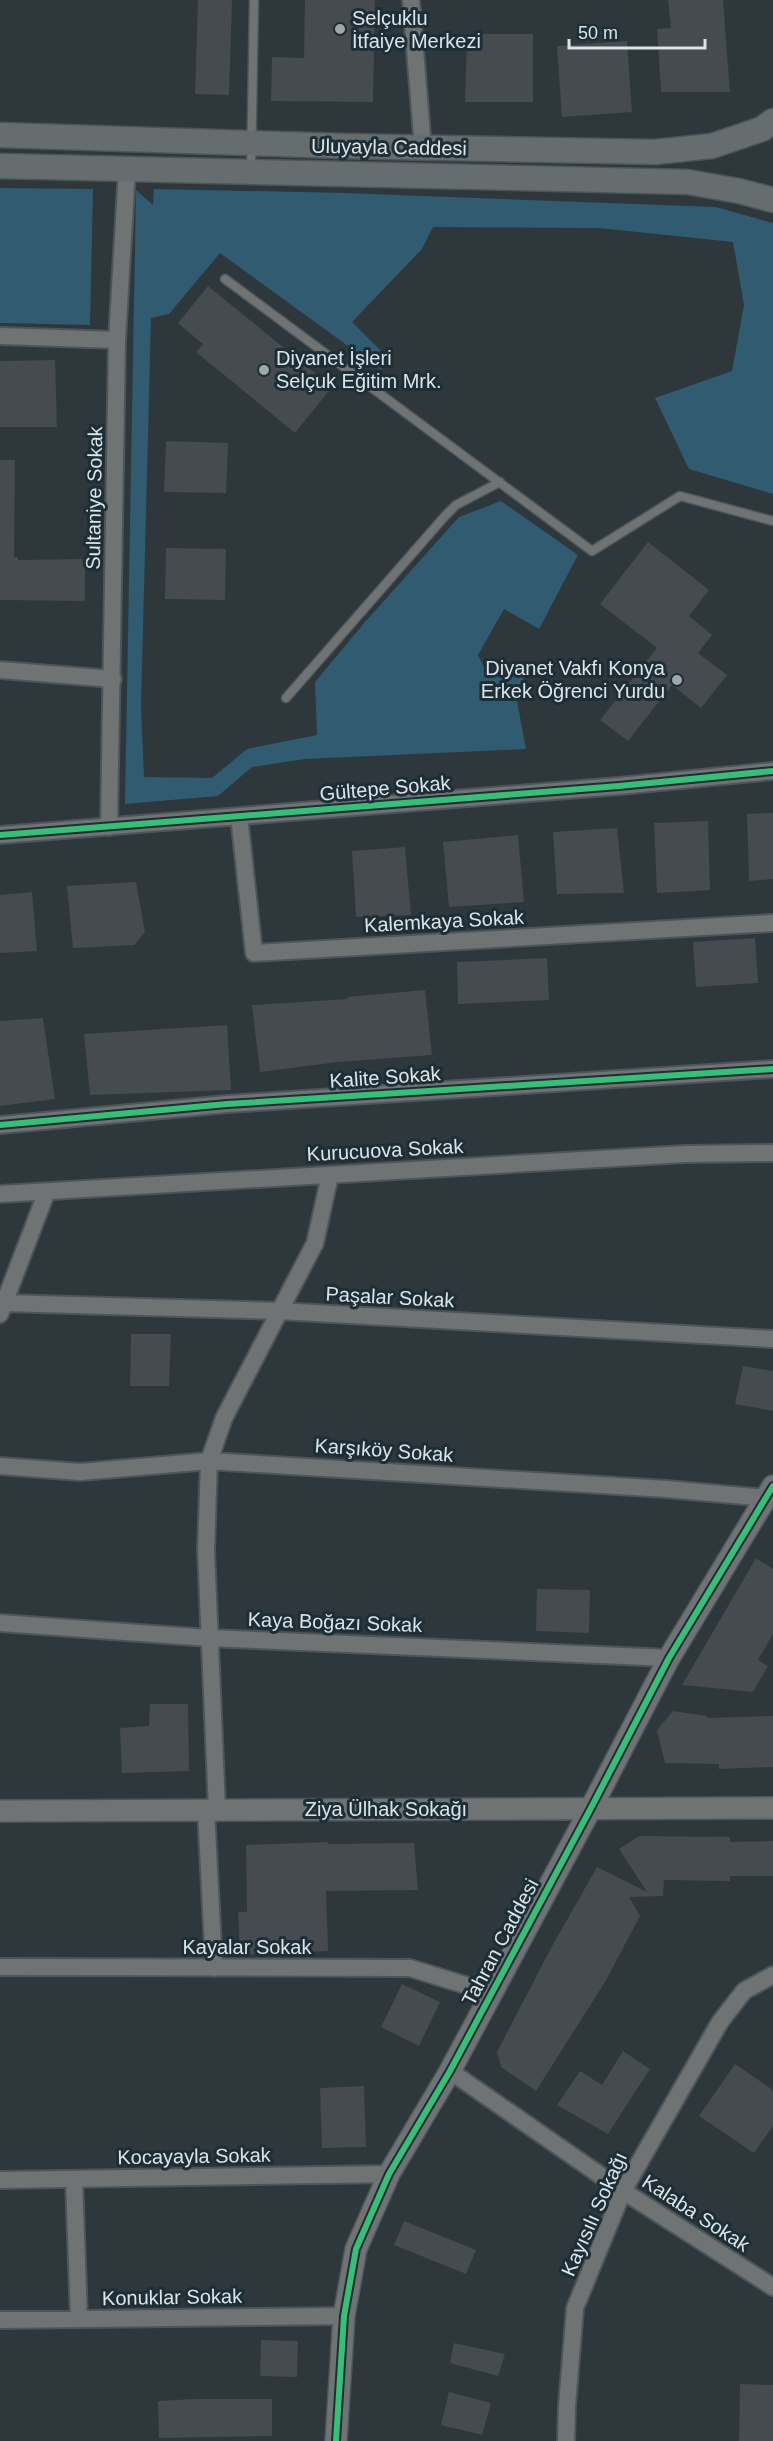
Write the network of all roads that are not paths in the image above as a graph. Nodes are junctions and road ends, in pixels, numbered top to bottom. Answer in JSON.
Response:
{"nodes":[{"id":1,"x":254,"y":0,"type":"edge"},
{"id":2,"x":411,"y":0,"type":"edge"},
{"id":3,"x":773,"y":121,"type":"edge"},
{"id":4,"x":0,"y":135,"type":"edge"},
{"id":5,"x":251,"y":143,"type":"junction"},
{"id":6,"x":423,"y":148,"type":"junction"},
{"id":7,"x":0,"y":166,"type":"edge"},
{"id":8,"x":127,"y":169,"type":"junction"},
{"id":9,"x":251,"y":171,"type":"junction"},
{"id":10,"x":773,"y":200,"type":"edge"},
{"id":11,"x":225,"y":279,"type":"dead end"},
{"id":12,"x":0,"y":336,"type":"edge"},
{"id":13,"x":117,"y":340,"type":"junction"},
{"id":14,"x":500,"y":482,"type":"junction"},
{"id":15,"x":773,"y":521,"type":"edge"},
{"id":16,"x":0,"y":670,"type":"edge"},
{"id":17,"x":113,"y":679,"type":"junction"},
{"id":18,"x":286,"y":698,"type":"dead end"},
{"id":19,"x":773,"y":771,"type":"edge"},
{"id":20,"x":239,"y":816,"type":"junction"},
{"id":21,"x":109,"y":827,"type":"junction"},
{"id":22,"x":0,"y":835,"type":"edge"},
{"id":23,"x":773,"y":923,"type":"edge"},
{"id":24,"x":773,"y":1070,"type":"edge"},
{"id":25,"x":0,"y":1125,"type":"edge"},
{"id":26,"x":773,"y":1153,"type":"edge"},
{"id":27,"x":330,"y":1175,"type":"junction"},
{"id":28,"x":47,"y":1191,"type":"junction"},
{"id":29,"x":0,"y":1194,"type":"edge"},
{"id":30,"x":2,"y":1309,"type":"edge"},
{"id":31,"x":279,"y":1311,"type":"junction"},
{"id":32,"x":773,"y":1339,"type":"edge"},
{"id":33,"x":209,"y":1461,"type":"junction"},
{"id":34,"x":0,"y":1466,"type":"edge"},
{"id":35,"x":769,"y":1492,"type":"edge"},
{"id":36,"x":0,"y":1623,"type":"edge"},
{"id":37,"x":210,"y":1638,"type":"junction"},
{"id":38,"x":669,"y":1658,"type":"junction"},
{"id":39,"x":591,"y":1808,"type":"junction"},
{"id":40,"x":773,"y":1808,"type":"edge"},
{"id":41,"x":211,"y":1810,"type":"junction"},
{"id":42,"x":0,"y":1811,"type":"edge"},
{"id":43,"x":0,"y":1967,"type":"edge"},
{"id":44,"x":214,"y":1968,"type":"junction"},
{"id":45,"x":773,"y":1975,"type":"edge"},
{"id":46,"x":491,"y":1993,"type":"junction"},
{"id":47,"x":450,"y":2071,"type":"junction"},
{"id":48,"x":389,"y":2174,"type":"junction"},
{"id":49,"x":74,"y":2179,"type":"junction"},
{"id":50,"x":0,"y":2180,"type":"edge"},
{"id":51,"x":623,"y":2191,"type":"junction"},
{"id":52,"x":773,"y":2287,"type":"edge"},
{"id":53,"x":344,"y":2316,"type":"junction"},
{"id":54,"x":79,"y":2319,"type":"junction"},
{"id":55,"x":0,"y":2320,"type":"edge"},
{"id":56,"x":336,"y":2441,"type":"edge"},
{"id":57,"x":566,"y":2441,"type":"edge"}],
"edges":[{"from":1,"to":5,"type":"lane"},
{"from":2,"to":6,"type":"street"},
{"from":3,"to":6,"type":"main road","name":"Uluyayla Caddesi"},
{"from":4,"to":5,"type":"main road","name":"Uluyayla Caddesi"},
{"from":5,"to":6,"type":"main road","name":"Uluyayla Caddesi"},
{"from":5,"to":9,"type":"lane"},
{"from":7,"to":8,"type":"main road","name":"Uluyayla Caddesi"},
{"from":8,"to":9,"type":"main road","name":"Uluyayla Caddesi"},
{"from":8,"to":13,"type":"street","name":"Sultaniye Sokak"},
{"from":9,"to":10,"type":"main road","name":"Uluyayla Caddesi"},
{"from":11,"to":14,"type":"lane"},
{"from":12,"to":13,"type":"street"},
{"from":13,"to":17,"type":"street","name":"Sultaniye Sokak"},
{"from":14,"to":15,"type":"lane"},
{"from":14,"to":18,"type":"lane"},
{"from":16,"to":17,"type":"street"},
{"from":17,"to":21,"type":"street","name":"Sultaniye Sokak"},
{"from":19,"to":20,"type":"street","name":"Gültepe Sokak"},
{"from":20,"to":21,"type":"street","name":"Gültepe Sokak"},
{"from":20,"to":23,"type":"street","name":"Kalemkaya Sokak"},
{"from":21,"to":22,"type":"street","name":"Gültepe Sokak"},
{"from":24,"to":25,"type":"street","name":"Kalite Sokak"},
{"from":26,"to":27,"type":"street","name":"Kurucuova Sokak"},
{"from":27,"to":28,"type":"street","name":"Kurucuova Sokak"},
{"from":27,"to":31,"type":"street"},
{"from":28,"to":29,"type":"street","name":"Kurucuova Sokak"},
{"from":28,"to":30,"type":"street"},
{"from":30,"to":31,"type":"street","name":"Paşalar Sokak"},
{"from":31,"to":32,"type":"street","name":"Paşalar Sokak"},
{"from":31,"to":33,"type":"street"},
{"from":33,"to":34,"type":"street","name":"Karşıköy Sokak"},
{"from":33,"to":35,"type":"street","name":"Karşıköy Sokak"},
{"from":33,"to":37,"type":"street"},
{"from":35,"to":38,"type":"street","name":"Tahran Caddesi"},
{"from":36,"to":37,"type":"street","name":"Kaya Boğazı Sokak"},
{"from":37,"to":38,"type":"street","name":"Kaya Boğazı Sokak"},
{"from":37,"to":41,"type":"street"},
{"from":38,"to":39,"type":"street","name":"Tahran Caddesi"},
{"from":39,"to":40,"type":"street","name":"Ziya Ülhak Sokağı"},
{"from":39,"to":41,"type":"street","name":"Ziya Ülhak Sokağı"},
{"from":39,"to":46,"type":"street","name":"Tahran Caddesi"},
{"from":41,"to":42,"type":"street","name":"Ziya Ülhak Sokağı"},
{"from":41,"to":44,"type":"street"},
{"from":43,"to":44,"type":"street","name":"Kayalar Sokak"},
{"from":44,"to":46,"type":"street","name":"Kayalar Sokak"},
{"from":45,"to":51,"type":"street","name":"Kayısılı Sokağı"},
{"from":46,"to":47,"type":"street","name":"Tahran Caddesi"},
{"from":47,"to":48,"type":"street","name":"Tahran Caddesi"},
{"from":47,"to":51,"type":"street","name":"Kalaba Sokak"},
{"from":48,"to":49,"type":"street","name":"Kocayayla Sokak"},
{"from":48,"to":53,"type":"street","name":"Tahran Caddesi"},
{"from":49,"to":50,"type":"street","name":"Kocayayla Sokak"},
{"from":49,"to":54,"type":"street"},
{"from":51,"to":52,"type":"street","name":"Kalaba Sokak"},
{"from":51,"to":57,"type":"street","name":"Kayısılı Sokağı"},
{"from":53,"to":54,"type":"street","name":"Konuklar Sokak"},
{"from":53,"to":56,"type":"street","name":"Tahran Caddesi"},
{"from":54,"to":55,"type":"street","name":"Konuklar Sokak"}]}
